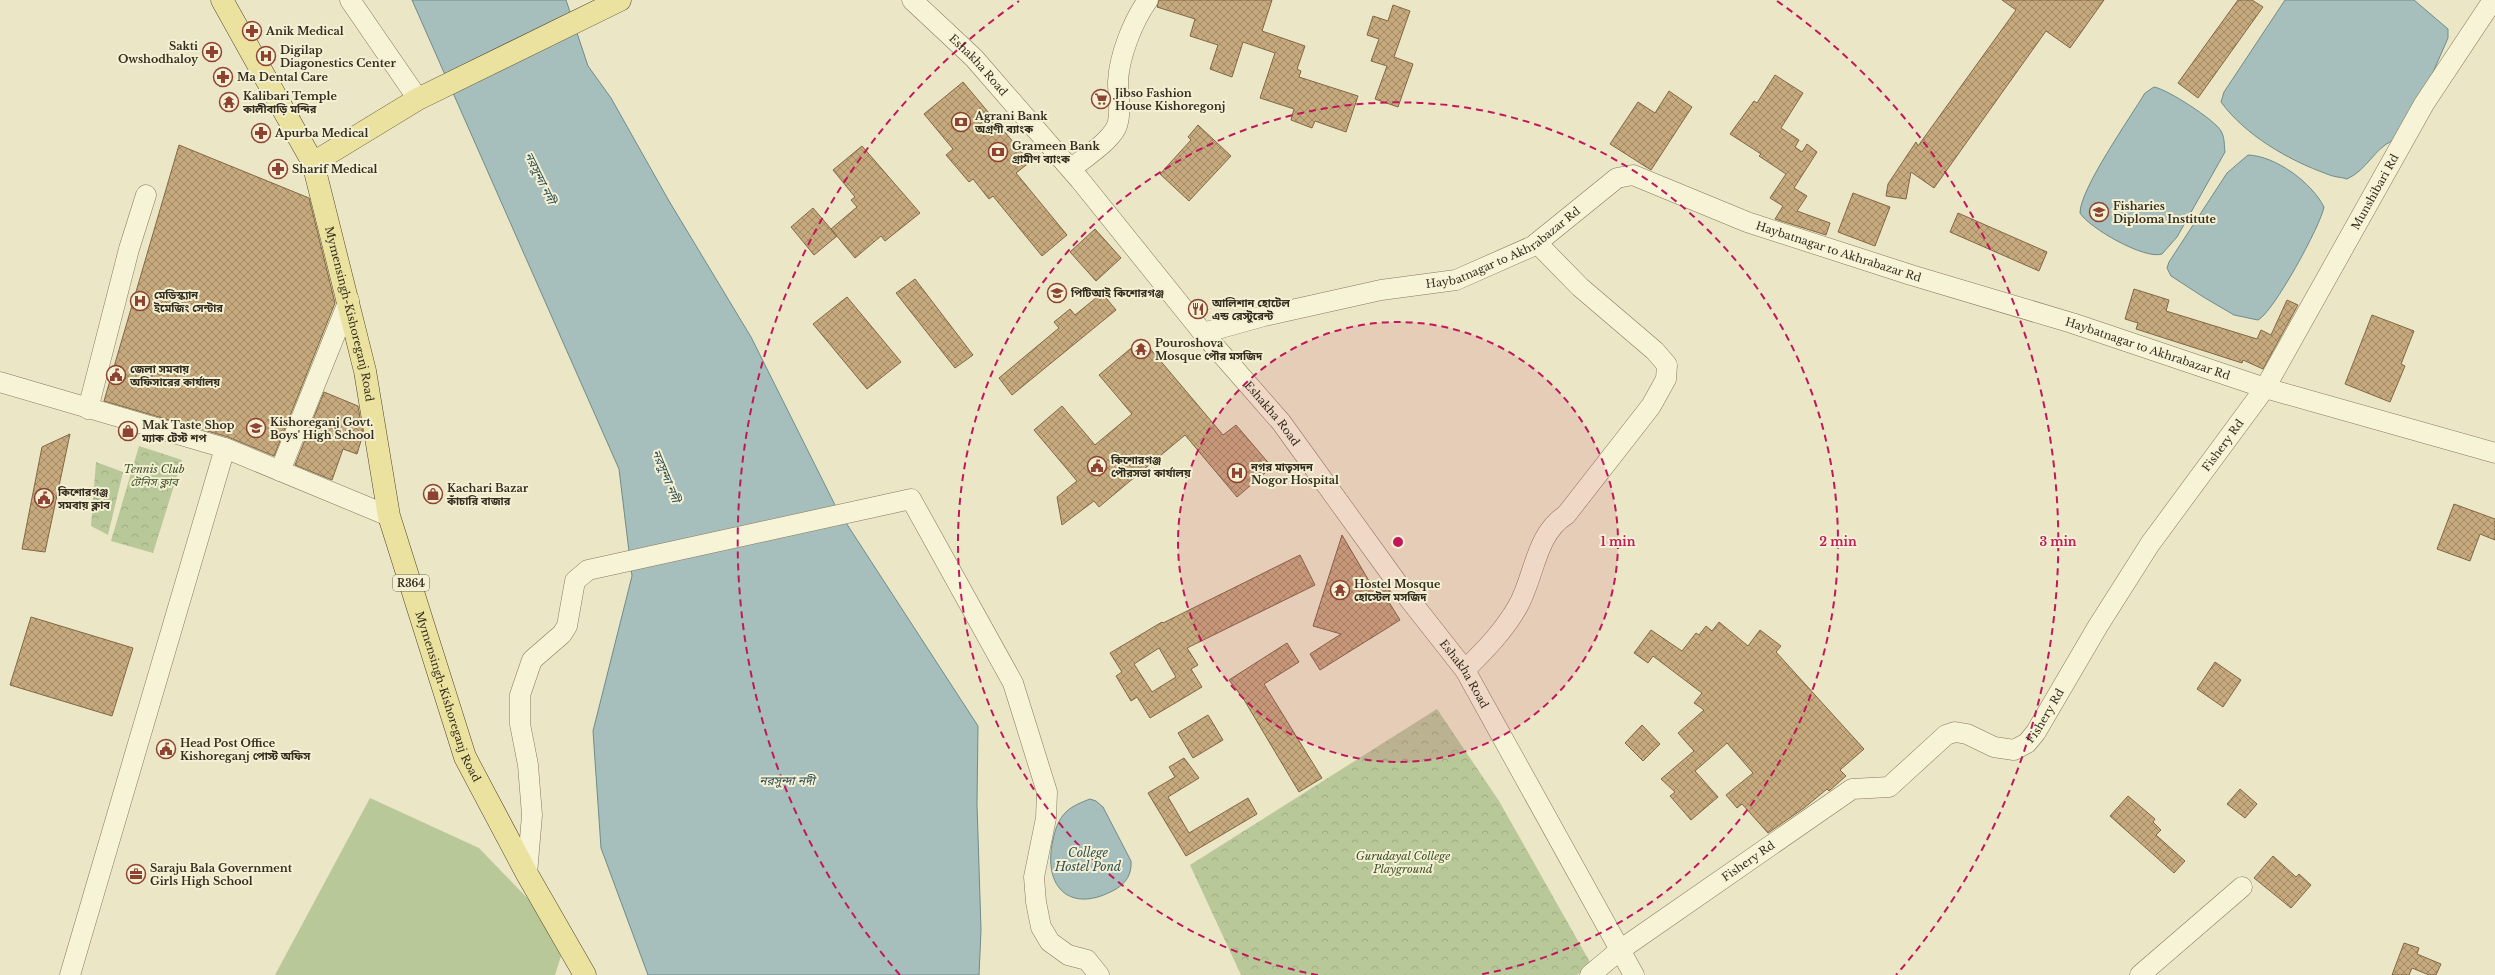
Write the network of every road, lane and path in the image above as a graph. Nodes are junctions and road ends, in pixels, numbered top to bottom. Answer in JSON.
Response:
{"nodes":[{"id":1,"x":222,"y":0,"type":"edge"},
{"id":2,"x":350,"y":0,"type":"edge"},
{"id":3,"x":620,"y":0,"type":"edge"},
{"id":4,"x":912,"y":0,"type":"edge"},
{"id":5,"x":1148,"y":0,"type":"edge"},
{"id":6,"x":2493,"y":0,"type":"edge"},
{"id":7,"x":423,"y":97,"type":"junction"},
{"id":8,"x":313,"y":163,"type":"junction"},
{"id":9,"x":1071,"y":169,"type":"junction"},
{"id":10,"x":146,"y":195,"type":"dead end"},
{"id":11,"x":1537,"y":243,"type":"junction"},
{"id":12,"x":349,"y":300,"type":"junction"},
{"id":13,"x":1203,"y":333,"type":"junction"},
{"id":14,"x":0,"y":382,"type":"edge"},
{"id":15,"x":2265,"y":388,"type":"junction"},
{"id":16,"x":88,"y":409,"type":"junction"},
{"id":17,"x":225,"y":448,"type":"junction"},
{"id":18,"x":2495,"y":453,"type":"edge"},
{"id":19,"x":280,"y":471,"type":"junction"},
{"id":20,"x":389,"y":516,"type":"junction"},
{"id":21,"x":1465,"y":670,"type":"junction"},
{"id":22,"x":527,"y":874,"type":"junction"},
{"id":23,"x":2242,"y":887,"type":"dead end"},
{"id":24,"x":1620,"y":950,"type":"junction"},
{"id":25,"x":70,"y":975,"type":"edge"},
{"id":26,"x":585,"y":975,"type":"edge"},
{"id":27,"x":1099,"y":975,"type":"edge"},
{"id":28,"x":1590,"y":975,"type":"edge"},
{"id":29,"x":1634,"y":975,"type":"edge"},
{"id":30,"x":2140,"y":975,"type":"edge"}],
"edges":[{"from":1,"to":8,"type":"main road","name":"Mymensingh-Kishoreganj Road"},
{"from":2,"to":7,"type":"street"},
{"from":3,"to":7,"type":"main road"},
{"from":4,"to":9,"type":"street","name":"Eshakha Road"},
{"from":5,"to":9,"type":"street"},
{"from":6,"to":15,"type":"street","name":"Munshibari Rd"},
{"from":7,"to":8,"type":"main road"},
{"from":8,"to":12,"type":"main road","name":"Mymensingh-Kishoreganj Road","number":"R364"},
{"from":9,"to":13,"type":"street","name":"Eshakha Road"},
{"from":10,"to":16,"type":"street"},
{"from":11,"to":13,"type":"street","name":"Haybatnagar to Akhrabazar Rd"},
{"from":11,"to":15,"type":"street","name":"Haybatnagar to Akhrabazar Rd"},
{"from":11,"to":21,"type":"street"},
{"from":12,"to":19,"type":"street"},
{"from":12,"to":20,"type":"main road","name":"Mymensingh-Kishoreganj Road","number":"R364"},
{"from":13,"to":21,"type":"street","name":"Eshakha Road"},
{"from":14,"to":16,"type":"street"},
{"from":15,"to":18,"type":"street","name":"Haybatnagar to Akhrabazar Rd"},
{"from":15,"to":24,"type":"street","name":"Fishery Rd"},
{"from":16,"to":17,"type":"street"},
{"from":17,"to":19,"type":"street"},
{"from":17,"to":25,"type":"street"},
{"from":19,"to":20,"type":"street"},
{"from":20,"to":22,"type":"main road","name":"Mymensingh-Kishoreganj Road","number":"R364"},
{"from":21,"to":24,"type":"street","name":"Eshakha Road"},
{"from":22,"to":26,"type":"main road","name":"Mymensingh-Kishoreganj Road","number":"R364"},
{"from":22,"to":27,"type":"street"},
{"from":23,"to":30,"type":"street"},
{"from":24,"to":28,"type":"street","name":"Fishery Rd"},
{"from":24,"to":29,"type":"street","name":"Eshakha Road"}]}
